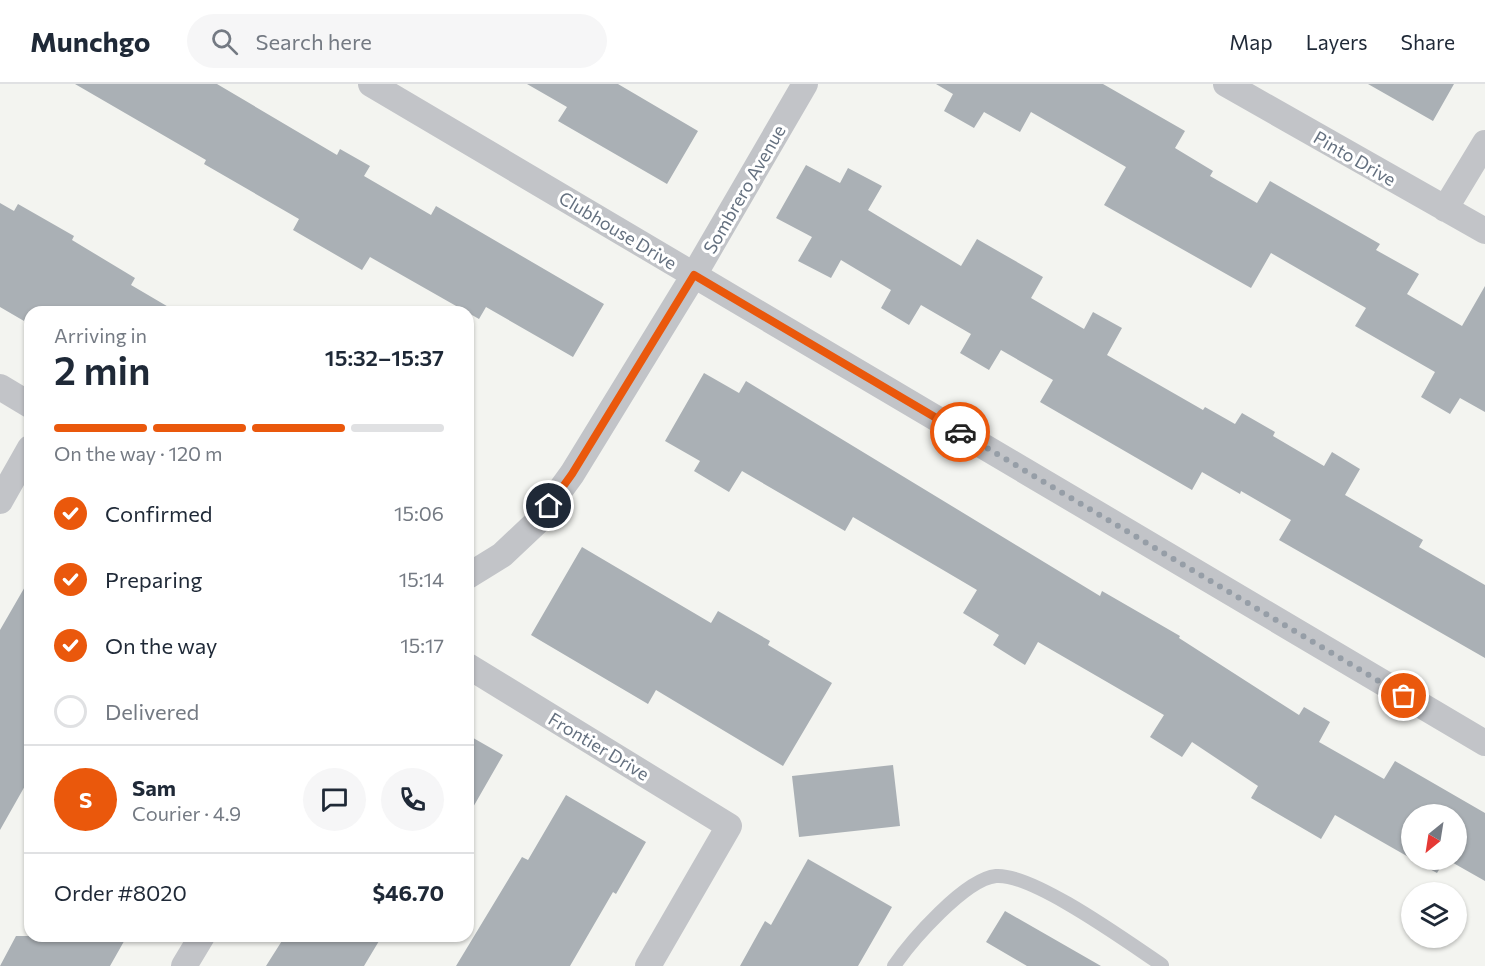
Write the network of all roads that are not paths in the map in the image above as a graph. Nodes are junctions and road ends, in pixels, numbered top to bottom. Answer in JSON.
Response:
{"nodes":[{"id":1,"x":371,"y":84,"type":"edge"},
{"id":2,"x":805,"y":84,"type":"edge"},
{"id":3,"x":1226,"y":84,"type":"edge"},
{"id":4,"x":1485,"y":142,"type":"edge"},
{"id":5,"x":1445,"y":209,"type":"junction"},
{"id":6,"x":1485,"y":231,"type":"edge"},
{"id":7,"x":694,"y":275,"type":"junction"},
{"id":8,"x":0,"y":387,"type":"edge"},
{"id":9,"x":24,"y":401,"type":"edge"},
{"id":10,"x":24,"y":459,"type":"edge"},
{"id":11,"x":0,"y":501,"type":"edge"},
{"id":12,"x":474,"y":572,"type":"edge"},
{"id":13,"x":474,"y":670,"type":"edge"},
{"id":14,"x":1485,"y":743,"type":"edge"},
{"id":15,"x":198,"y":942,"type":"edge"},
{"id":16,"x":1162,"y":965,"type":"edge"},
{"id":17,"x":184,"y":966,"type":"edge"},
{"id":18,"x":648,"y":966,"type":"edge"},
{"id":19,"x":894,"y":966,"type":"edge"}],
"edges":[{"from":1,"to":7,"type":"street","name":"Clubhouse Drive"},
{"from":2,"to":7,"type":"street","name":"Sombrero Avenue"},
{"from":3,"to":5,"type":"street","name":"Pinto Drive"},
{"from":4,"to":5,"type":"street"},
{"from":5,"to":6,"type":"street","name":"Pinto Drive"},
{"from":7,"to":12,"type":"street","name":"Sombrero Avenue"},
{"from":7,"to":14,"type":"street","name":"Clubhouse Drive"},
{"from":8,"to":9,"type":"street"},
{"from":10,"to":11,"type":"street"},
{"from":13,"to":18,"type":"street","name":"Frontier Drive"},
{"from":15,"to":17,"type":"street"},
{"from":16,"to":19,"type":"lane"}]}
